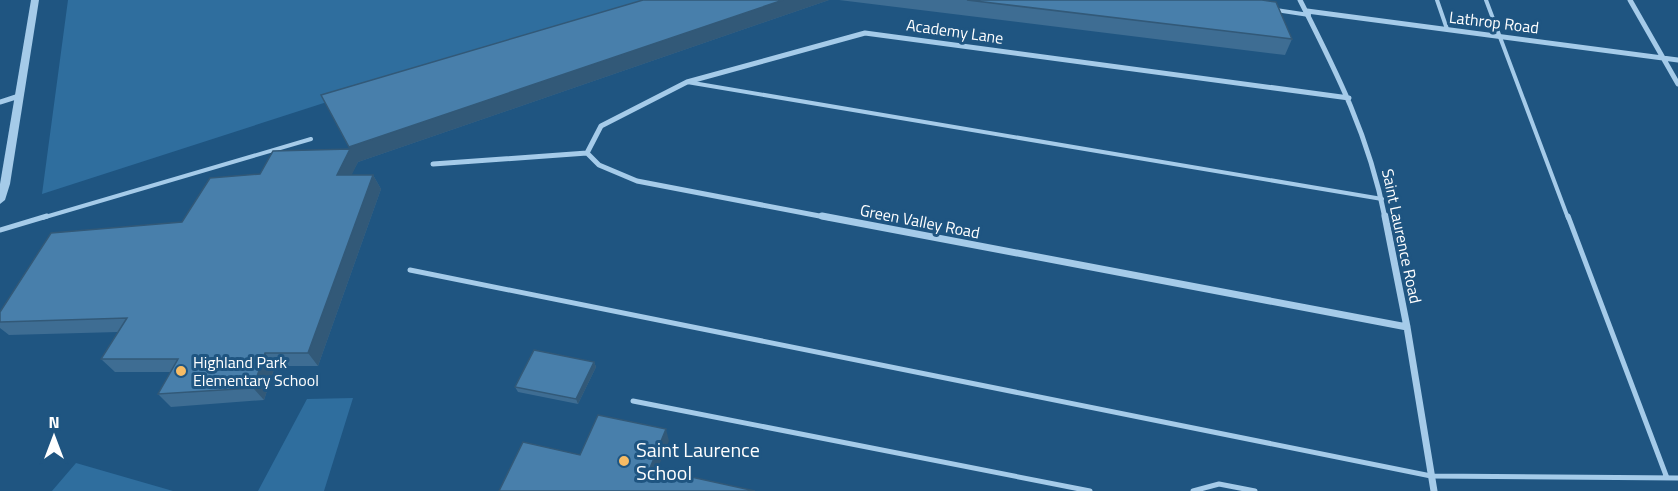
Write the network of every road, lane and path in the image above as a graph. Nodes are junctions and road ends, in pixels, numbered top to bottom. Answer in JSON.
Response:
{"nodes":[{"id":1,"x":35,"y":0,"type":"edge"},
{"id":2,"x":1300,"y":0,"type":"edge"},
{"id":3,"x":1437,"y":0,"type":"edge"},
{"id":4,"x":1486,"y":0,"type":"edge"},
{"id":5,"x":1630,"y":0,"type":"edge"},
{"id":6,"x":1264,"y":9,"type":"edge"},
{"id":7,"x":1308,"y":13,"type":"junction"},
{"id":8,"x":1447,"y":29,"type":"junction"},
{"id":9,"x":1498,"y":36,"type":"junction"},
{"id":10,"x":1664,"y":58,"type":"junction"},
{"id":11,"x":1678,"y":60,"type":"edge"},
{"id":12,"x":687,"y":82,"type":"junction"},
{"id":13,"x":1678,"y":84,"type":"edge"},
{"id":14,"x":19,"y":96,"type":"junction"},
{"id":15,"x":1349,"y":98,"type":"junction"},
{"id":16,"x":0,"y":102,"type":"edge"},
{"id":17,"x":311,"y":139,"type":"dead end"},
{"id":18,"x":587,"y":153,"type":"junction"},
{"id":19,"x":433,"y":164,"type":"dead end"},
{"id":20,"x":1382,"y":199,"type":"junction"},
{"id":21,"x":0,"y":200,"type":"edge"},
{"id":22,"x":0,"y":230,"type":"edge"},
{"id":23,"x":410,"y":270,"type":"dead end"},
{"id":24,"x":1407,"y":327,"type":"junction"},
{"id":25,"x":633,"y":401,"type":"dead end"},
{"id":26,"x":1431,"y":476,"type":"junction"},
{"id":27,"x":1666,"y":478,"type":"junction"},
{"id":28,"x":1678,"y":478,"type":"edge"},
{"id":29,"x":1090,"y":491,"type":"edge"},
{"id":30,"x":1193,"y":491,"type":"edge"},
{"id":31,"x":1256,"y":491,"type":"edge"},
{"id":32,"x":1434,"y":491,"type":"edge"}],
"edges":[{"from":1,"to":14,"type":"street"},
{"from":2,"to":7,"type":"street","name":"Saint Laurence Road"},
{"from":3,"to":8,"type":"lane"},
{"from":4,"to":9,"type":"lane"},
{"from":5,"to":10,"type":"street"},
{"from":6,"to":7,"type":"lane"},
{"from":7,"to":8,"type":"street","name":"Lathrop Road"},
{"from":7,"to":15,"type":"street","name":"Saint Laurence Road"},
{"from":8,"to":9,"type":"street","name":"Lathrop Road"},
{"from":9,"to":10,"type":"street","name":"Lathrop Road"},
{"from":9,"to":27,"type":"lane"},
{"from":10,"to":11,"type":"street","name":"Lathrop Road"},
{"from":10,"to":13,"type":"street"},
{"from":12,"to":15,"type":"street","name":"Academy Lane"},
{"from":12,"to":18,"type":"street","name":"Academy Lane"},
{"from":12,"to":20,"type":"lane"},
{"from":14,"to":16,"type":"street"},
{"from":14,"to":21,"type":"street"},
{"from":15,"to":20,"type":"street","name":"Saint Laurence Road"},
{"from":17,"to":22,"type":"lane"},
{"from":18,"to":19,"type":"street"},
{"from":18,"to":24,"type":"street","name":"Green Valley Road"},
{"from":20,"to":24,"type":"street","name":"Saint Laurence Road"},
{"from":23,"to":26,"type":"lane"},
{"from":24,"to":26,"type":"street","name":"Saint Laurence Road"},
{"from":25,"to":29,"type":"lane"},
{"from":26,"to":27,"type":"lane"},
{"from":26,"to":32,"type":"street","name":"Saint Laurence Road"},
{"from":27,"to":28,"type":"lane"},
{"from":30,"to":31,"type":"lane"}]}
